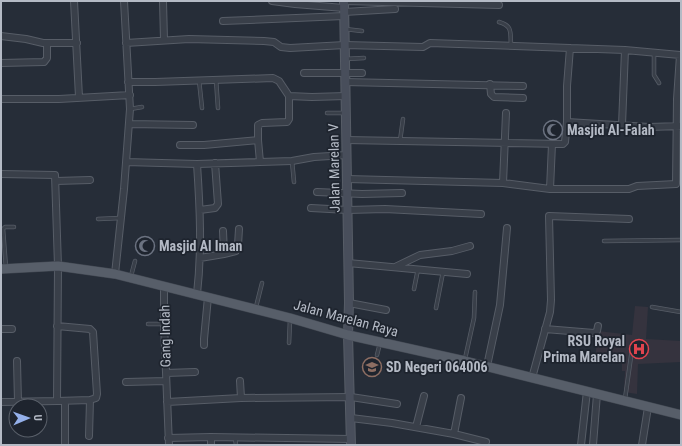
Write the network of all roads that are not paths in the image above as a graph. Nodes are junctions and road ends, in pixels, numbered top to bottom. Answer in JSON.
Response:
{"nodes":[{"id":1,"x":74,"y":1,"type":"edge"},
{"id":2,"x":124,"y":1,"type":"edge"},
{"id":3,"x":163,"y":1,"type":"edge"},
{"id":4,"x":272,"y":1,"type":"edge"},
{"id":5,"x":448,"y":2,"type":"edge"},
{"id":6,"x":490,"y":3,"type":"edge"},
{"id":7,"x":499,"y":5,"type":"dead end"},
{"id":8,"x":344,"y":8,"type":"edge"},
{"id":9,"x":395,"y":9,"type":"dead end"},
{"id":10,"x":223,"y":21,"type":"dead end"},
{"id":11,"x":499,"y":22,"type":"dead end"},
{"id":12,"x":345,"y":29,"type":"junction"},
{"id":13,"x":362,"y":30,"type":"dead end"},
{"id":14,"x":1,"y":36,"type":"edge"},
{"id":15,"x":164,"y":40,"type":"junction"},
{"id":16,"x":47,"y":43,"type":"junction"},
{"id":17,"x":77,"y":43,"type":"junction"},
{"id":18,"x":126,"y":43,"type":"junction"},
{"id":19,"x":345,"y":45,"type":"junction"},
{"id":20,"x":511,"y":47,"type":"junction"},
{"id":21,"x":570,"y":48,"type":"junction"},
{"id":22,"x":625,"y":50,"type":"junction"},
{"id":23,"x":654,"y":52,"type":"junction"},
{"id":24,"x":345,"y":58,"type":"junction"},
{"id":25,"x":364,"y":58,"type":"dead end"},
{"id":26,"x":1,"y":63,"type":"edge"},
{"id":27,"x":680,"y":63,"type":"edge"},
{"id":28,"x":304,"y":73,"type":"dead end"},
{"id":29,"x":345,"y":73,"type":"junction"},
{"id":30,"x":362,"y":73,"type":"dead end"},
{"id":31,"x":216,"y":79,"type":"junction"},
{"id":32,"x":199,"y":80,"type":"junction"},
{"id":33,"x":128,"y":82,"type":"junction"},
{"id":34,"x":346,"y":82,"type":"junction"},
{"id":35,"x":659,"y":83,"type":"dead end"},
{"id":36,"x":490,"y":84,"type":"junction"},
{"id":37,"x":523,"y":86,"type":"dead end"},
{"id":38,"x":130,"y":95,"type":"junction"},
{"id":39,"x":289,"y":96,"type":"junction"},
{"id":40,"x":346,"y":96,"type":"junction"},
{"id":41,"x":79,"y":97,"type":"junction"},
{"id":42,"x":523,"y":98,"type":"dead end"},
{"id":43,"x":1,"y":99,"type":"edge"},
{"id":44,"x":679,"y":100,"type":"edge"},
{"id":45,"x":142,"y":108,"type":"dead end"},
{"id":46,"x":202,"y":108,"type":"dead end"},
{"id":47,"x":218,"y":108,"type":"dead end"},
{"id":48,"x":130,"y":109,"type":"junction"},
{"id":49,"x":327,"y":113,"type":"dead end"},
{"id":50,"x":346,"y":113,"type":"junction"},
{"id":51,"x":506,"y":113,"type":"dead end"},
{"id":52,"x":403,"y":119,"type":"dead end"},
{"id":53,"x":567,"y":122,"type":"junction"},
{"id":54,"x":129,"y":124,"type":"junction"},
{"id":55,"x":193,"y":125,"type":"dead end"},
{"id":56,"x":622,"y":125,"type":"junction"},
{"id":57,"x":679,"y":126,"type":"edge"},
{"id":58,"x":258,"y":140,"type":"junction"},
{"id":59,"x":346,"y":140,"type":"junction"},
{"id":60,"x":400,"y":141,"type":"junction"},
{"id":61,"x":504,"y":143,"type":"junction"},
{"id":62,"x":552,"y":144,"type":"junction"},
{"id":63,"x":180,"y":145,"type":"dead end"},
{"id":64,"x":347,"y":156,"type":"junction"},
{"id":65,"x":292,"y":161,"type":"junction"},
{"id":66,"x":126,"y":162,"type":"junction"},
{"id":67,"x":260,"y":162,"type":"junction"},
{"id":68,"x":215,"y":163,"type":"junction"},
{"id":69,"x":197,"y":164,"type":"junction"},
{"id":70,"x":1,"y":174,"type":"edge"},
{"id":71,"x":347,"y":179,"type":"junction"},
{"id":72,"x":90,"y":180,"type":"dead end"},
{"id":73,"x":56,"y":181,"type":"junction"},
{"id":74,"x":294,"y":182,"type":"dead end"},
{"id":75,"x":503,"y":183,"type":"junction"},
{"id":76,"x":679,"y":184,"type":"edge"},
{"id":77,"x":550,"y":189,"type":"junction"},
{"id":78,"x":317,"y":192,"type":"dead end"},
{"id":79,"x":347,"y":193,"type":"junction"},
{"id":80,"x":402,"y":193,"type":"dead end"},
{"id":81,"x":311,"y":208,"type":"dead end"},
{"id":82,"x":200,"y":210,"type":"junction"},
{"id":83,"x":348,"y":210,"type":"junction"},
{"id":84,"x":481,"y":214,"type":"dead end"},
{"id":85,"x":121,"y":218,"type":"junction"},
{"id":86,"x":98,"y":219,"type":"dead end"},
{"id":87,"x":629,"y":219,"type":"dead end"},
{"id":88,"x":14,"y":227,"type":"dead end"},
{"id":89,"x":507,"y":228,"type":"dead end"},
{"id":90,"x":239,"y":229,"type":"dead end"},
{"id":91,"x":223,"y":231,"type":"dead end"},
{"id":92,"x":681,"y":240,"type":"edge"},
{"id":93,"x":604,"y":241,"type":"dead end"},
{"id":94,"x":470,"y":246,"type":"dead end"},
{"id":95,"x":224,"y":254,"type":"junction"},
{"id":96,"x":200,"y":258,"type":"junction"},
{"id":97,"x":135,"y":261,"type":"dead end"},
{"id":98,"x":348,"y":263,"type":"junction"},
{"id":99,"x":58,"y":266,"type":"junction"},
{"id":100,"x":395,"y":267,"type":"junction"},
{"id":101,"x":3,"y":269,"type":"edge"},
{"id":102,"x":418,"y":269,"type":"junction"},
{"id":103,"x":443,"y":272,"type":"junction"},
{"id":104,"x":115,"y":274,"type":"junction"},
{"id":105,"x":468,"y":274,"type":"dead end"},
{"id":106,"x":131,"y":278,"type":"junction"},
{"id":107,"x":262,"y":283,"type":"dead end"},
{"id":108,"x":164,"y":287,"type":"junction"},
{"id":109,"x":414,"y":289,"type":"dead end"},
{"id":110,"x":475,"y":292,"type":"dead end"},
{"id":111,"x":197,"y":294,"type":"junction"},
{"id":112,"x":208,"y":297,"type":"junction"},
{"id":113,"x":349,"y":303,"type":"junction"},
{"id":114,"x":652,"y":307,"type":"dead end"},
{"id":115,"x":436,"y":308,"type":"dead end"},
{"id":116,"x":256,"y":309,"type":"junction"},
{"id":117,"x":386,"y":310,"type":"dead end"},
{"id":118,"x":681,"y":312,"type":"edge"},
{"id":119,"x":290,"y":318,"type":"junction"},
{"id":120,"x":148,"y":324,"type":"dead end"},
{"id":121,"x":164,"y":324,"type":"junction"},
{"id":122,"x":57,"y":326,"type":"junction"},
{"id":123,"x":598,"y":326,"type":"dead end"},
{"id":124,"x":1,"y":329,"type":"edge"},
{"id":125,"x":12,"y":329,"type":"dead end"},
{"id":126,"x":545,"y":329,"type":"junction"},
{"id":127,"x":348,"y":335,"type":"junction"},
{"id":128,"x":380,"y":342,"type":"junction"},
{"id":129,"x":289,"y":343,"type":"dead end"},
{"id":130,"x":204,"y":345,"type":"dead end"},
{"id":131,"x":632,"y":349,"type":"dead end"},
{"id":132,"x":377,"y":355,"type":"dead end"},
{"id":133,"x":17,"y":361,"type":"dead end"},
{"id":134,"x":465,"y":361,"type":"junction"},
{"id":135,"x":487,"y":366,"type":"junction"},
{"id":136,"x":195,"y":372,"type":"dead end"},
{"id":137,"x":166,"y":373,"type":"junction"},
{"id":138,"x":532,"y":378,"type":"junction"},
{"id":139,"x":240,"y":381,"type":"dead end"},
{"id":140,"x":126,"y":382,"type":"dead end"},
{"id":141,"x":166,"y":384,"type":"junction"},
{"id":142,"x":587,"y":392,"type":"junction"},
{"id":143,"x":597,"y":394,"type":"junction"},
{"id":144,"x":424,"y":396,"type":"dead end"},
{"id":145,"x":350,"y":397,"type":"junction"},
{"id":146,"x":18,"y":398,"type":"edge"},
{"id":147,"x":241,"y":398,"type":"junction"},
{"id":148,"x":461,"y":398,"type":"dead end"},
{"id":149,"x":90,"y":400,"type":"junction"},
{"id":150,"x":48,"y":401,"type":"edge"},
{"id":151,"x":57,"y":401,"type":"junction"},
{"id":152,"x":65,"y":401,"type":"junction"},
{"id":153,"x":624,"y":401,"type":"junction"},
{"id":154,"x":167,"y":402,"type":"junction"},
{"id":155,"x":397,"y":404,"type":"dead end"},
{"id":156,"x":648,"y":406,"type":"junction"},
{"id":157,"x":681,"y":415,"type":"edge"},
{"id":158,"x":351,"y":418,"type":"junction"},
{"id":159,"x":416,"y":427,"type":"junction"},
{"id":160,"x":454,"y":434,"type":"junction"},
{"id":161,"x":89,"y":436,"type":"dead end"},
{"id":162,"x":211,"y":437,"type":"junction"},
{"id":163,"x":235,"y":437,"type":"junction"},
{"id":164,"x":168,"y":438,"type":"junction"},
{"id":165,"x":325,"y":442,"type":"edge"},
{"id":166,"x":351,"y":442,"type":"edge"},
{"id":167,"x":486,"y":442,"type":"dead end"},
{"id":168,"x":65,"y":445,"type":"edge"},
{"id":169,"x":168,"y":445,"type":"edge"},
{"id":170,"x":211,"y":445,"type":"edge"},
{"id":171,"x":236,"y":445,"type":"edge"},
{"id":172,"x":581,"y":445,"type":"edge"},
{"id":173,"x":593,"y":445,"type":"edge"},
{"id":174,"x":642,"y":445,"type":"edge"}],
"edges":[{"from":1,"to":17,"type":"street"},
{"from":2,"to":18,"type":"street"},
{"from":3,"to":15,"type":"street"},
{"from":4,"to":8,"type":"street"},
{"from":5,"to":6,"type":"street"},
{"from":5,"to":8,"type":"street"},
{"from":6,"to":7,"type":"street"},
{"from":8,"to":9,"type":"street"},
{"from":8,"to":10,"type":"street"},
{"from":8,"to":12,"type":"street","name":"Jalan Marelan V"},
{"from":11,"to":20,"type":"lane"},
{"from":12,"to":13,"type":"lane"},
{"from":12,"to":19,"type":"street","name":"Jalan Marelan V"},
{"from":14,"to":16,"type":"street"},
{"from":15,"to":18,"type":"street"},
{"from":15,"to":19,"type":"street"},
{"from":16,"to":17,"type":"street"},
{"from":16,"to":26,"type":"street"},
{"from":17,"to":41,"type":"street"},
{"from":18,"to":33,"type":"street"},
{"from":19,"to":20,"type":"street"},
{"from":19,"to":24,"type":"street","name":"Jalan Marelan V"},
{"from":20,"to":21,"type":"street"},
{"from":21,"to":22,"type":"street"},
{"from":21,"to":53,"type":"street"},
{"from":22,"to":23,"type":"street"},
{"from":22,"to":56,"type":"street"},
{"from":23,"to":27,"type":"street"},
{"from":23,"to":35,"type":"lane"},
{"from":24,"to":25,"type":"lane"},
{"from":24,"to":29,"type":"street","name":"Jalan Marelan V"},
{"from":27,"to":44,"type":"street"},
{"from":28,"to":29,"type":"street"},
{"from":29,"to":30,"type":"street"},
{"from":29,"to":34,"type":"street","name":"Jalan Marelan V"},
{"from":31,"to":32,"type":"street"},
{"from":31,"to":39,"type":"street"},
{"from":31,"to":47,"type":"lane"},
{"from":32,"to":33,"type":"street"},
{"from":32,"to":46,"type":"lane"},
{"from":33,"to":38,"type":"street"},
{"from":34,"to":36,"type":"street"},
{"from":34,"to":40,"type":"street","name":"Jalan Marelan V"},
{"from":36,"to":37,"type":"street"},
{"from":36,"to":42,"type":"street"},
{"from":38,"to":41,"type":"street"},
{"from":38,"to":48,"type":"street"},
{"from":39,"to":40,"type":"street"},
{"from":39,"to":58,"type":"street"},
{"from":40,"to":50,"type":"street","name":"Jalan Marelan V"},
{"from":41,"to":43,"type":"street"},
{"from":44,"to":57,"type":"street"},
{"from":45,"to":48,"type":"lane"},
{"from":48,"to":54,"type":"street"},
{"from":49,"to":50,"type":"lane"},
{"from":50,"to":59,"type":"street","name":"Jalan Marelan V"},
{"from":51,"to":61,"type":"street"},
{"from":52,"to":60,"type":"lane"},
{"from":53,"to":56,"type":"street"},
{"from":53,"to":62,"type":"street"},
{"from":54,"to":55,"type":"street"},
{"from":54,"to":66,"type":"street"},
{"from":56,"to":57,"type":"street"},
{"from":57,"to":76,"type":"street"},
{"from":58,"to":63,"type":"street"},
{"from":58,"to":67,"type":"street"},
{"from":59,"to":60,"type":"street"},
{"from":59,"to":64,"type":"street","name":"Jalan Marelan V"},
{"from":60,"to":61,"type":"street"},
{"from":61,"to":62,"type":"street"},
{"from":61,"to":75,"type":"street"},
{"from":62,"to":77,"type":"street"},
{"from":64,"to":65,"type":"street"},
{"from":64,"to":71,"type":"street","name":"Jalan Marelan V"},
{"from":65,"to":67,"type":"street"},
{"from":65,"to":74,"type":"lane"},
{"from":66,"to":69,"type":"street"},
{"from":66,"to":85,"type":"street"},
{"from":67,"to":68,"type":"street"},
{"from":68,"to":69,"type":"street"},
{"from":68,"to":82,"type":"street"},
{"from":69,"to":82,"type":"street"},
{"from":70,"to":73,"type":"street"},
{"from":71,"to":75,"type":"street"},
{"from":71,"to":79,"type":"street","name":"Jalan Marelan V"},
{"from":72,"to":73,"type":"street"},
{"from":73,"to":99,"type":"street"},
{"from":75,"to":77,"type":"street"},
{"from":76,"to":77,"type":"street"},
{"from":78,"to":79,"type":"street"},
{"from":79,"to":80,"type":"street"},
{"from":79,"to":83,"type":"street","name":"Jalan Marelan V"},
{"from":81,"to":83,"type":"street"},
{"from":82,"to":96,"type":"street"},
{"from":83,"to":84,"type":"street"},
{"from":83,"to":98,"type":"street","name":"Jalan Marelan V"},
{"from":85,"to":86,"type":"lane"},
{"from":85,"to":104,"type":"street"},
{"from":87,"to":126,"type":"street"},
{"from":88,"to":101,"type":"lane"},
{"from":89,"to":135,"type":"street"},
{"from":90,"to":95,"type":"street"},
{"from":91,"to":95,"type":"street"},
{"from":92,"to":93,"type":"lane"},
{"from":94,"to":100,"type":"street"},
{"from":95,"to":96,"type":"street"},
{"from":96,"to":111,"type":"street"},
{"from":97,"to":106,"type":"lane"},
{"from":98,"to":100,"type":"street"},
{"from":98,"to":113,"type":"street","name":"Jalan Marelan V"},
{"from":99,"to":101,"type":"main road","name":"Jalan Marelan Raya"},
{"from":99,"to":104,"type":"main road","name":"Jalan Marelan Raya"},
{"from":99,"to":122,"type":"street"},
{"from":100,"to":102,"type":"street"},
{"from":102,"to":103,"type":"street"},
{"from":102,"to":109,"type":"lane"},
{"from":103,"to":105,"type":"street"},
{"from":103,"to":115,"type":"lane"},
{"from":104,"to":106,"type":"main road","name":"Jalan Marelan Raya"},
{"from":106,"to":108,"type":"main road","name":"Jalan Marelan Raya"},
{"from":107,"to":116,"type":"lane"},
{"from":108,"to":111,"type":"main road","name":"Jalan Marelan Raya"},
{"from":108,"to":121,"type":"street","name":"Gang Indah"},
{"from":110,"to":134,"type":"lane"},
{"from":111,"to":112,"type":"main road","name":"Jalan Marelan Raya"},
{"from":112,"to":116,"type":"main road","name":"Jalan Marelan Raya"},
{"from":112,"to":130,"type":"street"},
{"from":113,"to":117,"type":"street"},
{"from":113,"to":127,"type":"street","name":"Jalan Marelan V"},
{"from":114,"to":118,"type":"lane"},
{"from":116,"to":119,"type":"main road","name":"Jalan Marelan Raya"},
{"from":119,"to":127,"type":"main road","name":"Jalan Marelan Raya"},
{"from":119,"to":129,"type":"lane"},
{"from":120,"to":121,"type":"lane"},
{"from":121,"to":137,"type":"street","name":"Gang Indah"},
{"from":122,"to":149,"type":"street"},
{"from":122,"to":151,"type":"street"},
{"from":123,"to":126,"type":"street"},
{"from":124,"to":125,"type":"street"},
{"from":126,"to":138,"type":"street"},
{"from":127,"to":128,"type":"main road","name":"Jalan Marelan Raya"},
{"from":127,"to":145,"type":"street","name":"Jalan Marelan V"},
{"from":128,"to":132,"type":"lane"},
{"from":128,"to":134,"type":"main road","name":"Jalan Marelan Raya"},
{"from":131,"to":153,"type":"lane"},
{"from":133,"to":146,"type":"street"},
{"from":134,"to":135,"type":"main road","name":"Jalan Marelan Raya"},
{"from":135,"to":138,"type":"main road","name":"Jalan Marelan Raya"},
{"from":136,"to":137,"type":"street"},
{"from":137,"to":141,"type":"street","name":"Gang Indah"},
{"from":138,"to":142,"type":"main road","name":"Jalan Marelan Raya"},
{"from":139,"to":147,"type":"street"},
{"from":140,"to":141,"type":"street"},
{"from":141,"to":154,"type":"street","name":"Gang Indah"},
{"from":142,"to":143,"type":"main road","name":"Jalan Marelan Raya"},
{"from":142,"to":172,"type":"street"},
{"from":143,"to":153,"type":"main road","name":"Jalan Marelan Raya"},
{"from":143,"to":173,"type":"street"},
{"from":144,"to":159,"type":"street"},
{"from":145,"to":147,"type":"street"},
{"from":145,"to":155,"type":"street"},
{"from":145,"to":158,"type":"street","name":"Jalan Marelan V"},
{"from":147,"to":154,"type":"street"},
{"from":148,"to":160,"type":"street"},
{"from":149,"to":152,"type":"street"},
{"from":149,"to":161,"type":"street"},
{"from":150,"to":151,"type":"street"},
{"from":151,"to":152,"type":"street"},
{"from":152,"to":168,"type":"street"},
{"from":153,"to":156,"type":"main road","name":"Jalan Marelan Raya"},
{"from":154,"to":164,"type":"street","name":"Gang Indah"},
{"from":156,"to":157,"type":"main road","name":"Jalan Marelan Raya"},
{"from":156,"to":174,"type":"street"},
{"from":158,"to":159,"type":"street"},
{"from":158,"to":166,"type":"street","name":"Jalan Marelan V"},
{"from":159,"to":160,"type":"street"},
{"from":160,"to":167,"type":"street"},
{"from":162,"to":163,"type":"street"},
{"from":162,"to":164,"type":"street"},
{"from":162,"to":170,"type":"street"},
{"from":163,"to":165,"type":"street"},
{"from":163,"to":171,"type":"lane"},
{"from":164,"to":169,"type":"street","name":"Gang Indah"},
{"from":165,"to":166,"type":"street"}]}
